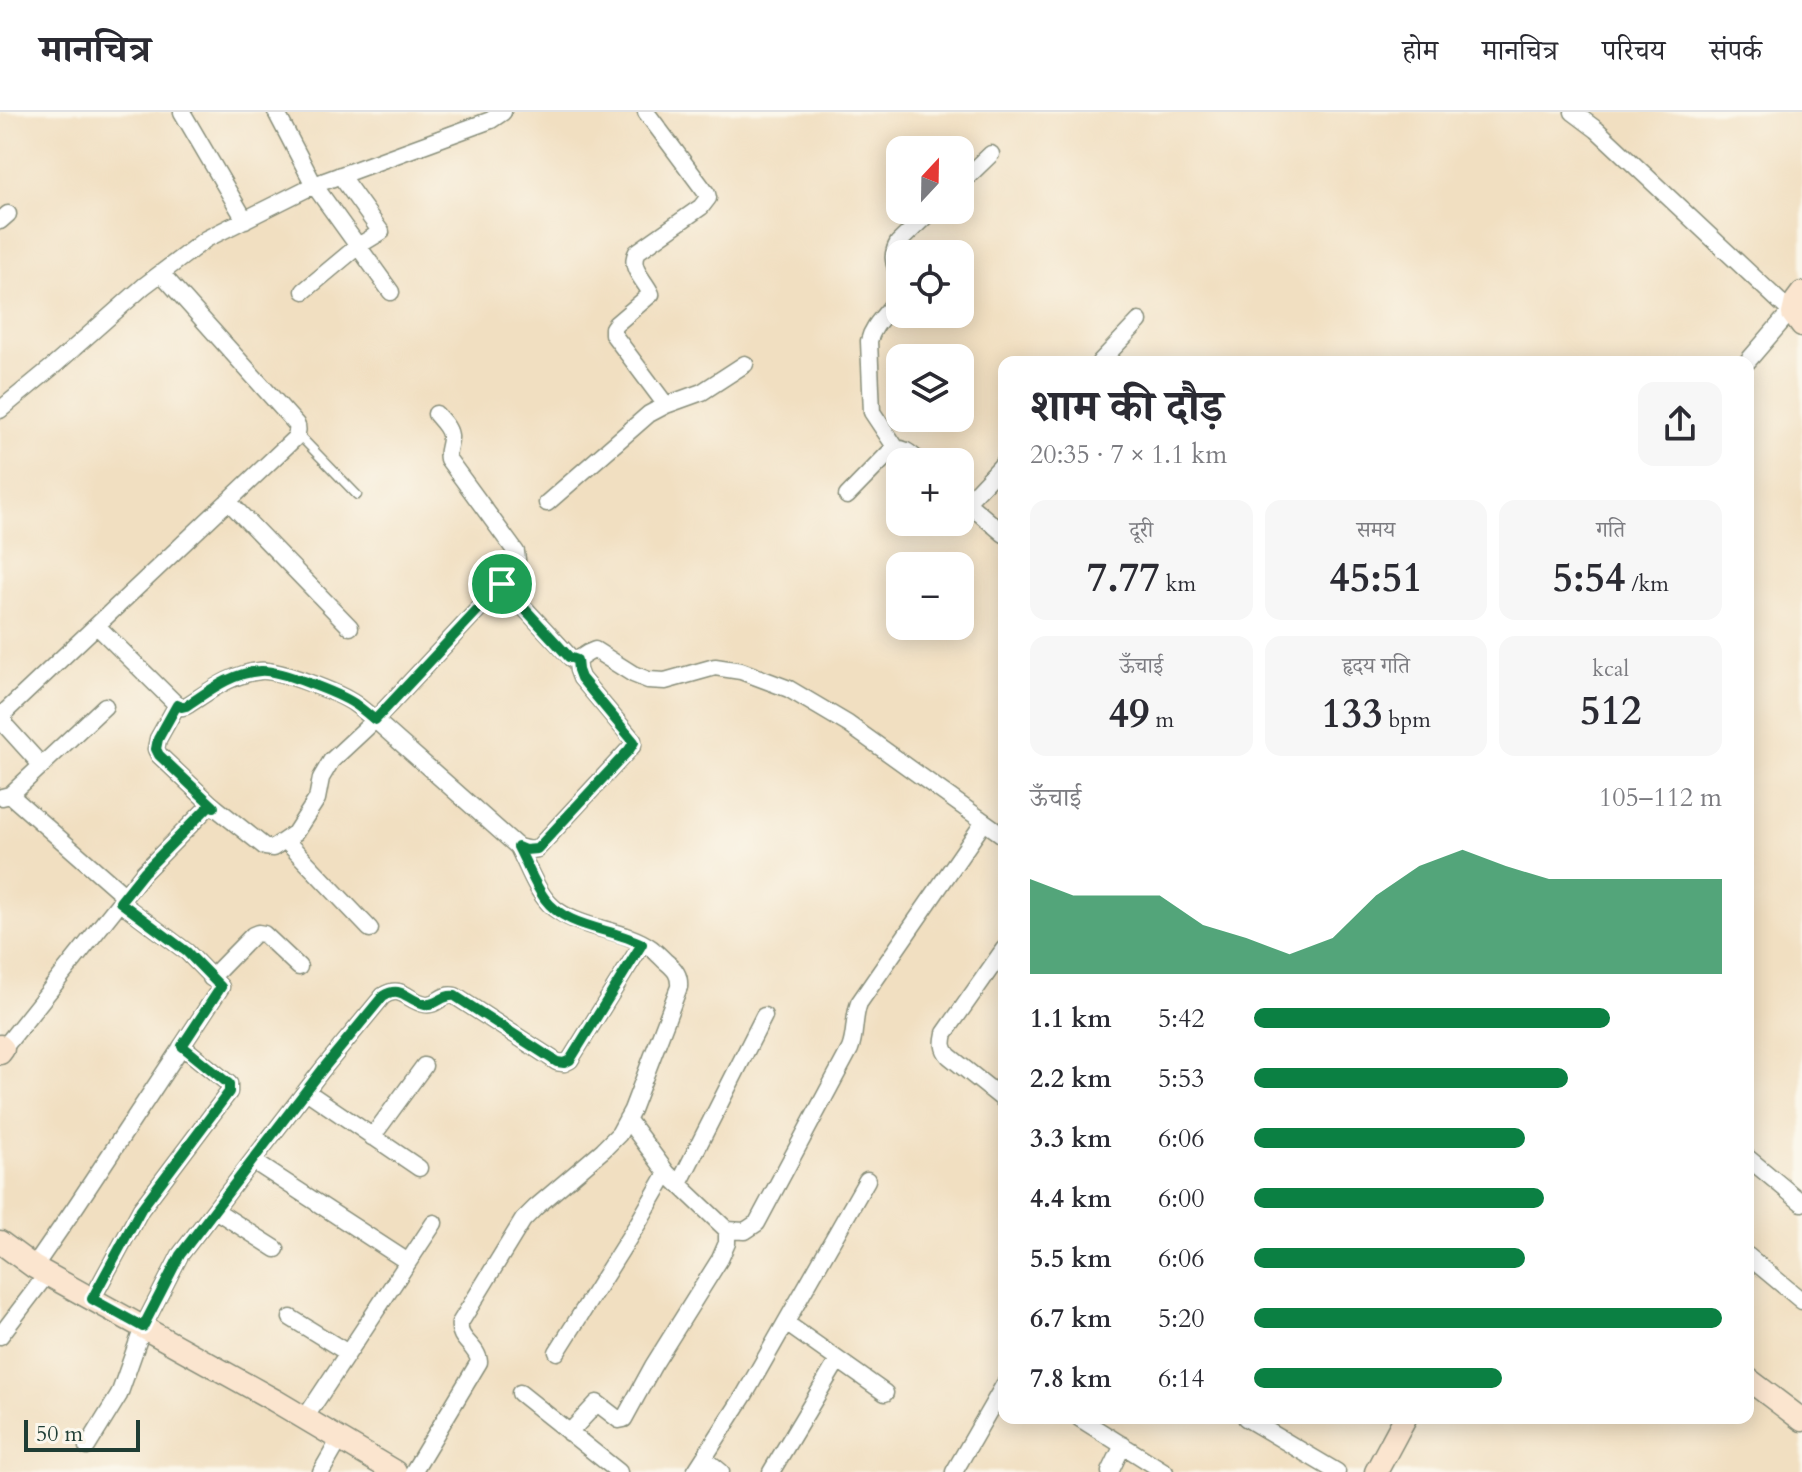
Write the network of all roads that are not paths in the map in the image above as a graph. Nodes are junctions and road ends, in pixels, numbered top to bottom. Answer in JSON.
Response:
{"nodes":[{"id":1,"x":182,"y":112,"type":"edge"},
{"id":2,"x":276,"y":112,"type":"edge"},
{"id":3,"x":503,"y":112,"type":"edge"},
{"id":4,"x":646,"y":112,"type":"edge"},
{"id":5,"x":1573,"y":112,"type":"edge"},
{"id":6,"x":991,"y":154,"type":"dead end"},
{"id":7,"x":974,"y":170,"type":"edge"},
{"id":8,"x":340,"y":175,"type":"junction"},
{"id":9,"x":314,"y":185,"type":"junction"},
{"id":10,"x":245,"y":220,"type":"junction"},
{"id":11,"x":918,"y":224,"type":"edge"},
{"id":12,"x":358,"y":246,"type":"junction"},
{"id":13,"x":161,"y":273,"type":"junction"},
{"id":14,"x":304,"y":291,"type":"dead end"},
{"id":15,"x":391,"y":292,"type":"dead end"},
{"id":16,"x":1802,"y":293,"type":"edge"},
{"id":17,"x":1795,"y":318,"type":"edge"},
{"id":18,"x":1139,"y":321,"type":"dead end"},
{"id":19,"x":1106,"y":356,"type":"edge"},
{"id":20,"x":1754,"y":356,"type":"edge"},
{"id":21,"x":745,"y":364,"type":"dead end"},
{"id":22,"x":666,"y":405,"type":"junction"},
{"id":23,"x":0,"y":410,"type":"edge"},
{"id":24,"x":436,"y":414,"type":"dead end"},
{"id":25,"x":297,"y":433,"type":"junction"},
{"id":26,"x":896,"y":448,"type":"edge"},
{"id":27,"x":886,"y":456,"type":"edge"},
{"id":28,"x":998,"y":469,"type":"edge"},
{"id":29,"x":974,"y":491,"type":"edge"},
{"id":30,"x":357,"y":495,"type":"dead end"},
{"id":31,"x":847,"y":496,"type":"dead end"},
{"id":32,"x":228,"y":501,"type":"junction"},
{"id":33,"x":547,"y":503,"type":"dead end"},
{"id":34,"x":974,"y":508,"type":"edge"},
{"id":35,"x":998,"y":529,"type":"edge"},
{"id":36,"x":502,"y":584,"type":"junction"},
{"id":37,"x":97,"y":626,"type":"junction"},
{"id":38,"x":350,"y":627,"type":"dead end"},
{"id":39,"x":577,"y":660,"type":"junction"},
{"id":40,"x":177,"y":705,"type":"junction"},
{"id":41,"x":105,"y":706,"type":"dead end"},
{"id":42,"x":375,"y":720,"type":"junction"},
{"id":43,"x":42,"y":766,"type":"junction"},
{"id":44,"x":5,"y":797,"type":"edge"},
{"id":45,"x":214,"y":807,"type":"junction"},
{"id":46,"x":984,"y":822,"type":"junction"},
{"id":47,"x":998,"y":832,"type":"edge"},
{"id":48,"x":285,"y":840,"type":"junction"},
{"id":49,"x":518,"y":847,"type":"junction"},
{"id":50,"x":123,"y":899,"type":"junction"},
{"id":51,"x":370,"y":929,"type":"dead end"},
{"id":52,"x":642,"y":944,"type":"junction"},
{"id":53,"x":998,"y":958,"type":"edge"},
{"id":54,"x":299,"y":967,"type":"dead end"},
{"id":55,"x":211,"y":978,"type":"junction"},
{"id":56,"x":764,"y":1016,"type":"dead end"},
{"id":57,"x":182,"y":1046,"type":"junction"},
{"id":58,"x":1,"y":1050,"type":"edge"},
{"id":59,"x":424,"y":1066,"type":"dead end"},
{"id":60,"x":306,"y":1091,"type":"junction"},
{"id":61,"x":998,"y":1095,"type":"edge"},
{"id":62,"x":627,"y":1119,"type":"junction"},
{"id":63,"x":372,"y":1137,"type":"junction"},
{"id":64,"x":253,"y":1161,"type":"junction"},
{"id":65,"x":1754,"y":1163,"type":"edge"},
{"id":66,"x":419,"y":1168,"type":"dead end"},
{"id":67,"x":673,"y":1179,"type":"junction"},
{"id":68,"x":867,"y":1180,"type":"dead end"},
{"id":69,"x":1802,"y":1203,"type":"edge"},
{"id":70,"x":215,"y":1210,"type":"junction"},
{"id":71,"x":434,"y":1223,"type":"dead end"},
{"id":72,"x":727,"y":1230,"type":"junction"},
{"id":73,"x":0,"y":1242,"type":"edge"},
{"id":74,"x":276,"y":1249,"type":"dead end"},
{"id":75,"x":1754,"y":1261,"type":"edge"},
{"id":76,"x":408,"y":1262,"type":"junction"},
{"id":77,"x":40,"y":1271,"type":"junction"},
{"id":78,"x":92,"y":1299,"type":"junction"},
{"id":79,"x":1802,"y":1301,"type":"edge"},
{"id":80,"x":291,"y":1318,"type":"dead end"},
{"id":81,"x":786,"y":1323,"type":"junction"},
{"id":82,"x":143,"y":1327,"type":"junction"},
{"id":83,"x":0,"y":1336,"type":"edge"},
{"id":84,"x":557,"y":1352,"type":"dead end"},
{"id":85,"x":348,"y":1353,"type":"junction"},
{"id":86,"x":838,"y":1360,"type":"junction"},
{"id":87,"x":1754,"y":1384,"type":"edge"},
{"id":88,"x":520,"y":1393,"type":"dead end"},
{"id":89,"x":885,"y":1393,"type":"dead end"},
{"id":90,"x":998,"y":1395,"type":"edge"},
{"id":91,"x":305,"y":1418,"type":"junction"},
{"id":92,"x":1802,"y":1420,"type":"edge"},
{"id":93,"x":1089,"y":1424,"type":"edge"},
{"id":94,"x":1256,"y":1424,"type":"edge"},
{"id":95,"x":1402,"y":1424,"type":"edge"},
{"id":96,"x":569,"y":1433,"type":"junction"},
{"id":97,"x":340,"y":1439,"type":"junction"},
{"id":98,"x":1123,"y":1445,"type":"junction"},
{"id":99,"x":87,"y":1447,"type":"dead end"},
{"id":100,"x":699,"y":1465,"type":"edge"},
{"id":101,"x":321,"y":1472,"type":"edge"},
{"id":102,"x":395,"y":1472,"type":"edge"},
{"id":103,"x":413,"y":1472,"type":"edge"},
{"id":104,"x":619,"y":1472,"type":"edge"},
{"id":105,"x":721,"y":1472,"type":"edge"},
{"id":106,"x":771,"y":1472,"type":"edge"},
{"id":107,"x":954,"y":1472,"type":"edge"},
{"id":108,"x":1110,"y":1472,"type":"edge"},
{"id":109,"x":1165,"y":1472,"type":"edge"},
{"id":110,"x":1337,"y":1472,"type":"edge"},
{"id":111,"x":1376,"y":1472,"type":"edge"}],
"edges":[{"from":1,"to":10,"type":"street"},
{"from":2,"to":9,"type":"street"},
{"from":3,"to":8,"type":"street"},
{"from":4,"to":22,"type":"street"},
{"from":5,"to":17,"type":"street"},
{"from":6,"to":7,"type":"street"},
{"from":8,"to":9,"type":"street"},
{"from":8,"to":12,"type":"street"},
{"from":9,"to":10,"type":"street"},
{"from":9,"to":12,"type":"street"},
{"from":10,"to":13,"type":"street"},
{"from":11,"to":26,"type":"street"},
{"from":12,"to":14,"type":"street"},
{"from":12,"to":15,"type":"street"},
{"from":13,"to":23,"type":"street"},
{"from":13,"to":25,"type":"street"},
{"from":16,"to":17,"type":"street"},
{"from":17,"to":20,"type":"street"},
{"from":18,"to":19,"type":"street"},
{"from":21,"to":22,"type":"street"},
{"from":22,"to":33,"type":"street"},
{"from":24,"to":36,"type":"street"},
{"from":25,"to":30,"type":"lane"},
{"from":25,"to":32,"type":"street"},
{"from":27,"to":31,"type":"street"},
{"from":28,"to":29,"type":"street"},
{"from":32,"to":37,"type":"street"},
{"from":32,"to":38,"type":"street"},
{"from":34,"to":35,"type":"street"},
{"from":36,"to":39,"type":"street"},
{"from":36,"to":42,"type":"street"},
{"from":37,"to":40,"type":"street"},
{"from":37,"to":43,"type":"street"},
{"from":39,"to":46,"type":"street"},
{"from":39,"to":49,"type":"street"},
{"from":40,"to":42,"type":"street"},
{"from":40,"to":45,"type":"street"},
{"from":41,"to":43,"type":"street"},
{"from":42,"to":48,"type":"street"},
{"from":42,"to":49,"type":"street"},
{"from":43,"to":44,"type":"street"},
{"from":44,"to":50,"type":"street"},
{"from":45,"to":48,"type":"street"},
{"from":45,"to":50,"type":"street"},
{"from":46,"to":47,"type":"street"},
{"from":46,"to":72,"type":"street"},
{"from":48,"to":51,"type":"street"},
{"from":49,"to":52,"type":"street"},
{"from":50,"to":55,"type":"street"},
{"from":50,"to":58,"type":"street"},
{"from":52,"to":60,"type":"street"},
{"from":52,"to":62,"type":"street"},
{"from":53,"to":61,"type":"street"},
{"from":54,"to":55,"type":"street"},
{"from":55,"to":57,"type":"street"},
{"from":56,"to":67,"type":"street"},
{"from":57,"to":77,"type":"street"},
{"from":57,"to":78,"type":"street"},
{"from":59,"to":63,"type":"street"},
{"from":60,"to":63,"type":"street"},
{"from":60,"to":64,"type":"street"},
{"from":62,"to":67,"type":"street"},
{"from":62,"to":103,"type":"street"},
{"from":63,"to":66,"type":"street"},
{"from":64,"to":70,"type":"street"},
{"from":64,"to":76,"type":"street"},
{"from":65,"to":69,"type":"street"},
{"from":67,"to":72,"type":"street"},
{"from":67,"to":84,"type":"street"},
{"from":68,"to":81,"type":"street"},
{"from":70,"to":74,"type":"street"},
{"from":70,"to":82,"type":"street"},
{"from":71,"to":76,"type":"street"},
{"from":72,"to":96,"type":"street"},
{"from":73,"to":77,"type":"street"},
{"from":75,"to":79,"type":"street"},
{"from":76,"to":85,"type":"street"},
{"from":77,"to":78,"type":"street"},
{"from":77,"to":83,"type":"street"},
{"from":78,"to":82,"type":"street"},
{"from":80,"to":85,"type":"street"},
{"from":81,"to":86,"type":"street"},
{"from":81,"to":100,"type":"street"},
{"from":82,"to":91,"type":"street"},
{"from":82,"to":99,"type":"street"},
{"from":85,"to":91,"type":"street"},
{"from":86,"to":89,"type":"street"},
{"from":86,"to":106,"type":"street"},
{"from":87,"to":92,"type":"street"},
{"from":88,"to":96,"type":"street"},
{"from":90,"to":107,"type":"street"},
{"from":91,"to":97,"type":"street"},
{"from":93,"to":98,"type":"street"},
{"from":94,"to":110,"type":"street"},
{"from":95,"to":111,"type":"street"},
{"from":96,"to":104,"type":"street"},
{"from":97,"to":101,"type":"street"},
{"from":97,"to":102,"type":"street"},
{"from":98,"to":108,"type":"street"},
{"from":98,"to":109,"type":"street"},
{"from":100,"to":105,"type":"street"}]}
